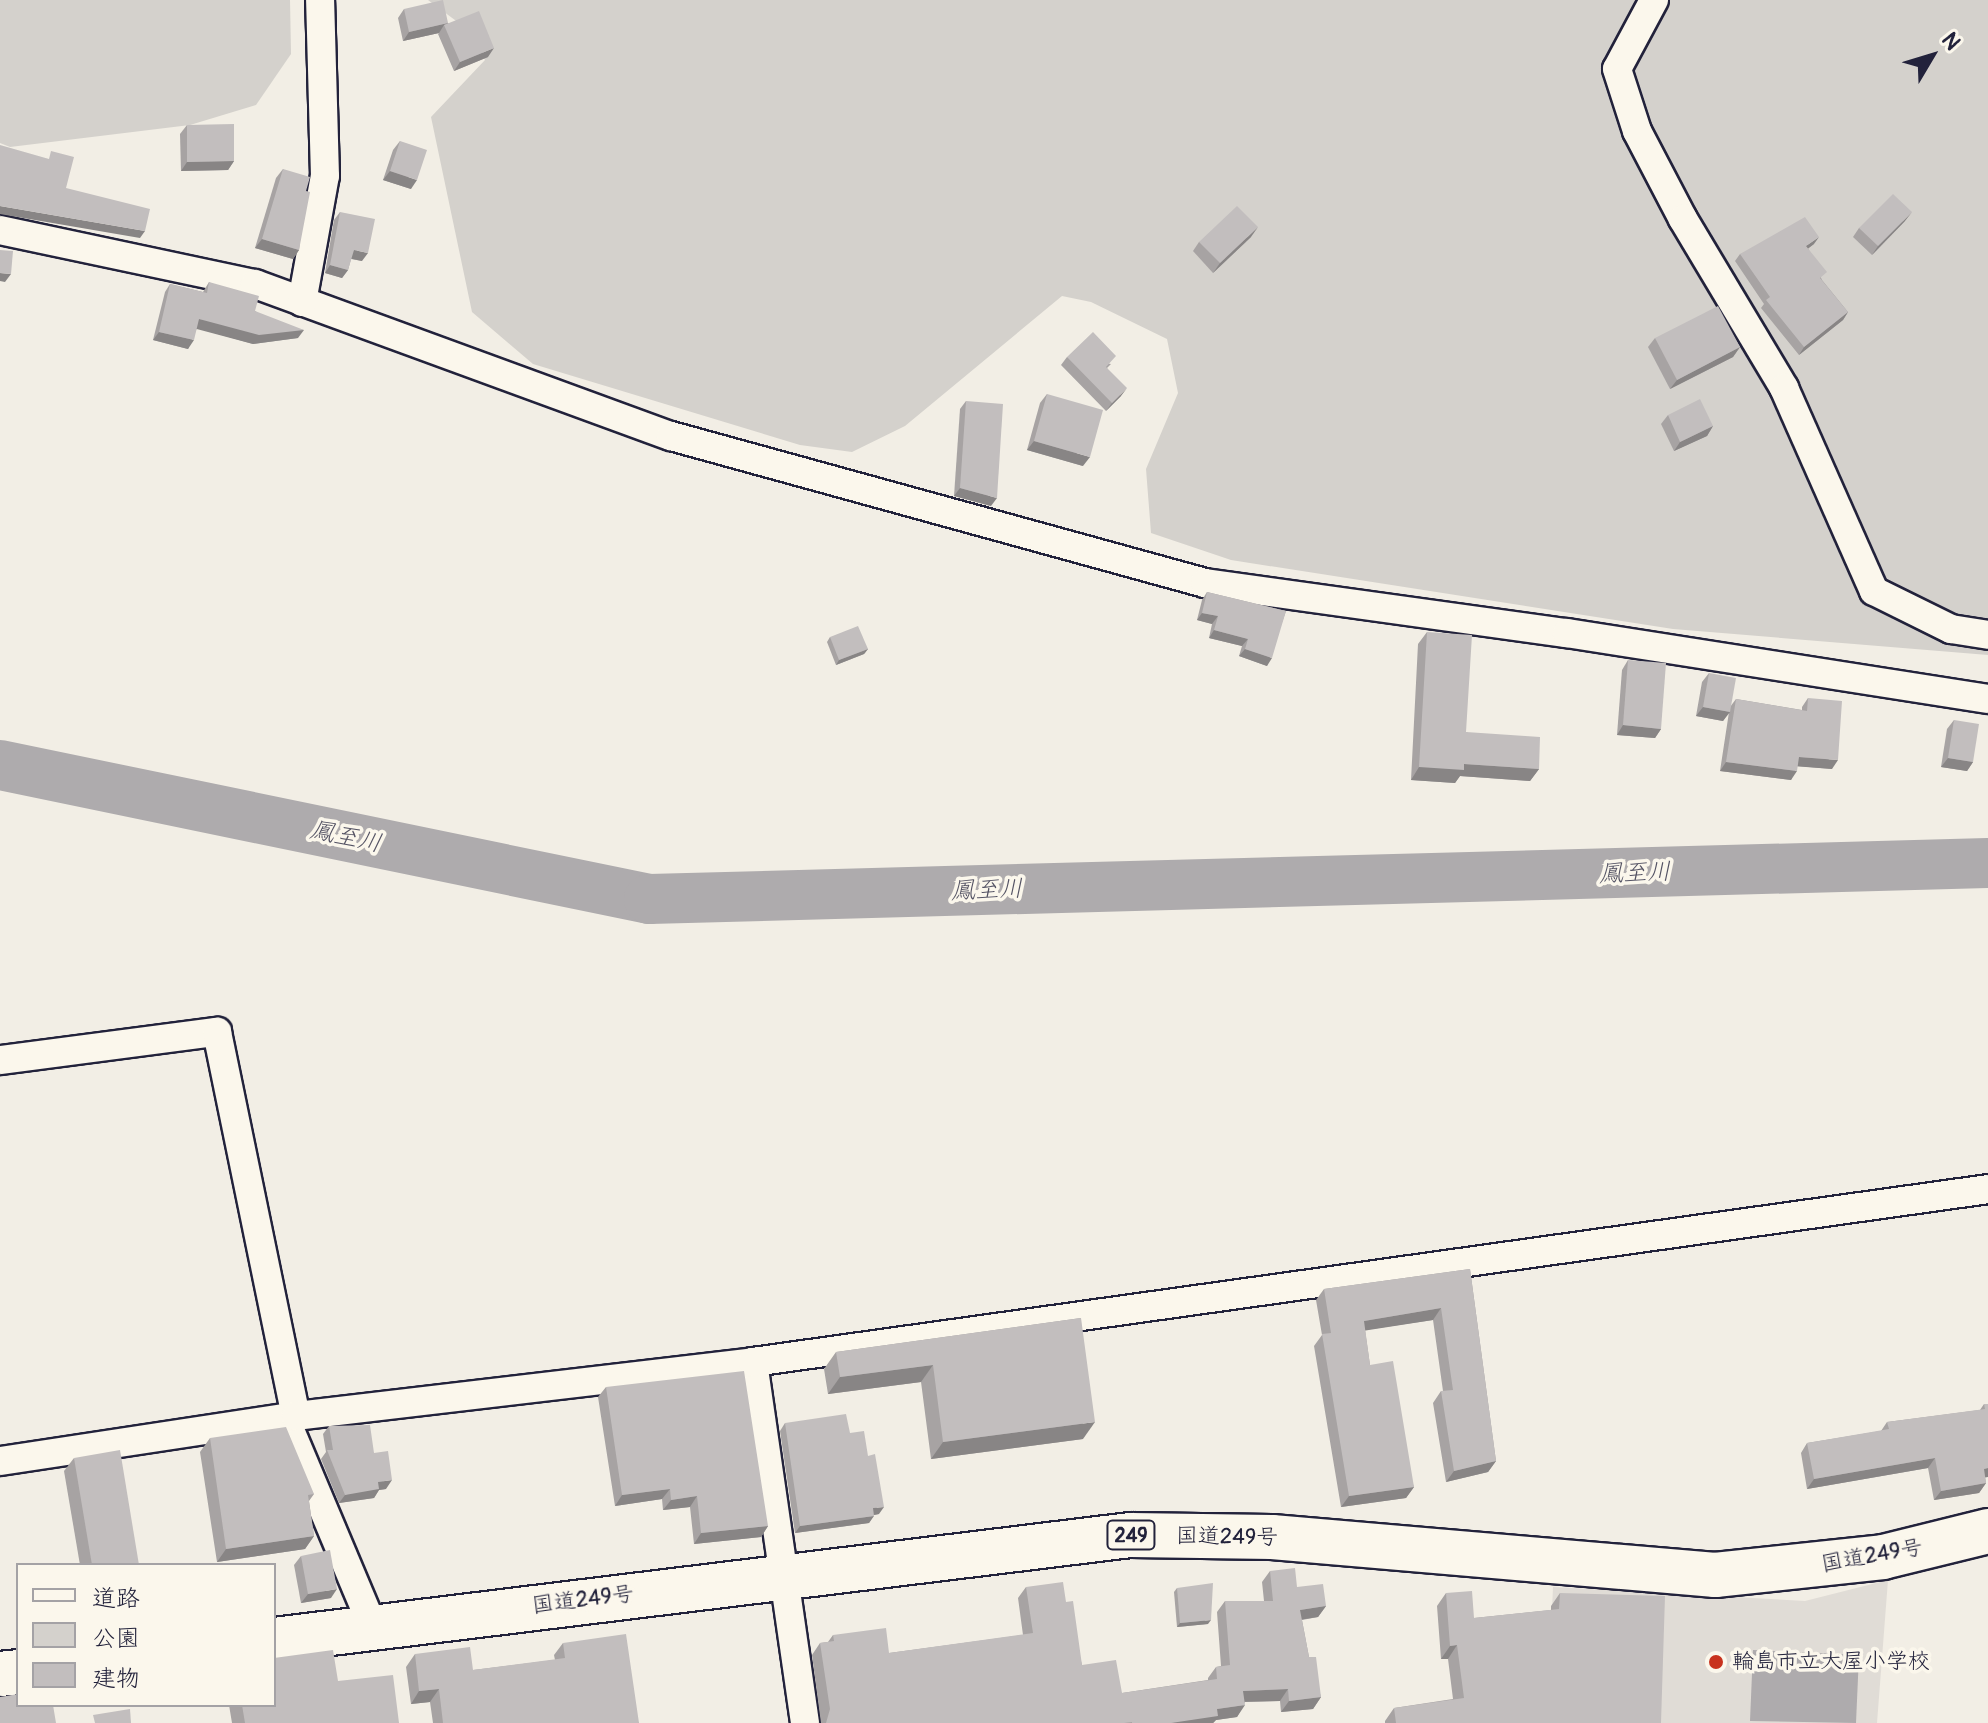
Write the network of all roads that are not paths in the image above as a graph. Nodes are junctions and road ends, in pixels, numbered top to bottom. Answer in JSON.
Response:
{"nodes":[{"id":1,"x":320,"y":0,"type":"edge"},
{"id":2,"x":1654,"y":0,"type":"edge"},
{"id":3,"x":0,"y":230,"type":"edge"},
{"id":4,"x":302,"y":302,"type":"junction"},
{"id":5,"x":1988,"y":635,"type":"edge"},
{"id":6,"x":1988,"y":699,"type":"edge"},
{"id":7,"x":0,"y":1060,"type":"edge"},
{"id":8,"x":1988,"y":1189,"type":"edge"},
{"id":9,"x":753,"y":1362,"type":"junction"},
{"id":10,"x":291,"y":1417,"type":"junction"},
{"id":11,"x":0,"y":1461,"type":"edge"},
{"id":12,"x":1988,"y":1531,"type":"edge"},
{"id":13,"x":783,"y":1574,"type":"junction"},
{"id":14,"x":373,"y":1627,"type":"junction"},
{"id":15,"x":276,"y":1640,"type":"edge"},
{"id":16,"x":805,"y":1723,"type":"edge"}],
"edges":[{"from":1,"to":4,"type":"street"},
{"from":2,"to":5,"type":"street"},
{"from":3,"to":4,"type":"street"},
{"from":4,"to":6,"type":"street"},
{"from":7,"to":10,"type":"street"},
{"from":8,"to":9,"type":"street"},
{"from":9,"to":10,"type":"street"},
{"from":9,"to":13,"type":"street"},
{"from":10,"to":11,"type":"street"},
{"from":10,"to":14,"type":"street"},
{"from":12,"to":13,"type":"highway","name":"国道249号","number":"249"},
{"from":13,"to":14,"type":"highway","name":"国道249号","number":"249"},
{"from":13,"to":16,"type":"street"},
{"from":14,"to":15,"type":"highway","name":"国道249号","number":"249"}]}
